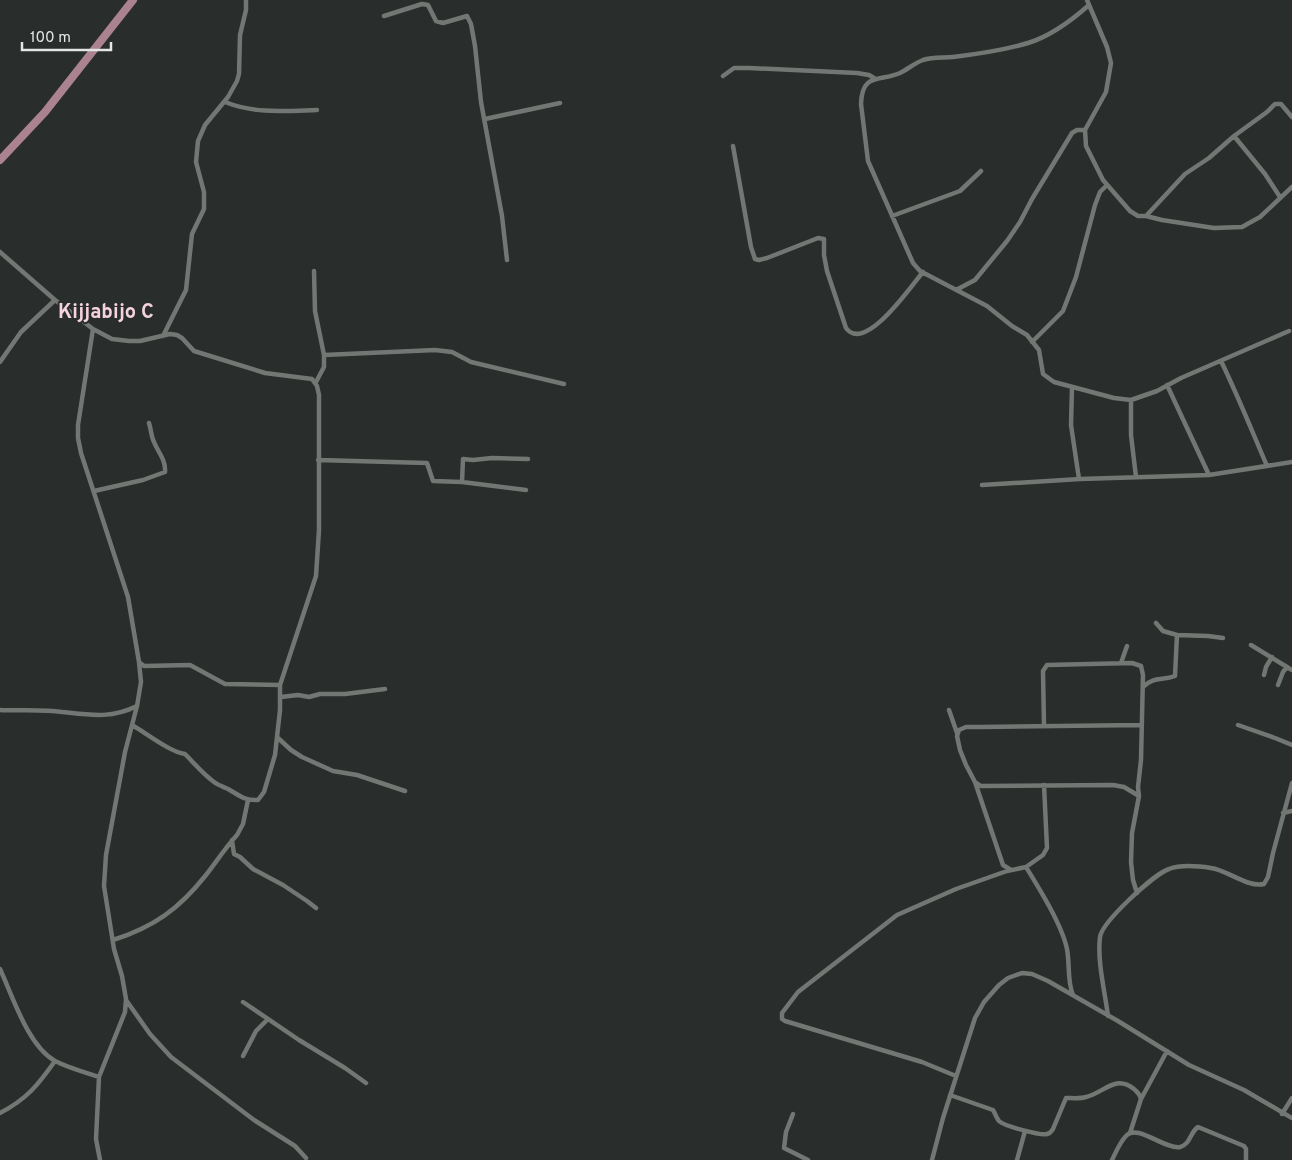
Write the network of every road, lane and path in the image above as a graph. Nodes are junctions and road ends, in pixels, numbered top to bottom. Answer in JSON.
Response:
{"nodes":[{"id":1,"x":133,"y":0,"type":"edge"},
{"id":2,"x":246,"y":0,"type":"edge"},
{"id":3,"x":1088,"y":2,"type":"edge"},
{"id":4,"x":384,"y":16,"type":"dead end"},
{"id":5,"x":723,"y":76,"type":"dead end"},
{"id":6,"x":874,"y":78,"type":"junction"},
{"id":7,"x":225,"y":102,"type":"junction"},
{"id":8,"x":560,"y":103,"type":"dead end"},
{"id":9,"x":317,"y":110,"type":"dead end"},
{"id":10,"x":1292,"y":117,"type":"edge"},
{"id":11,"x":485,"y":119,"type":"junction"},
{"id":12,"x":1085,"y":130,"type":"junction"},
{"id":13,"x":1234,"y":136,"type":"junction"},
{"id":14,"x":733,"y":146,"type":"dead end"},
{"id":15,"x":0,"y":160,"type":"edge"},
{"id":16,"x":981,"y":171,"type":"dead end"},
{"id":17,"x":1107,"y":185,"type":"junction"},
{"id":18,"x":1292,"y":186,"type":"edge"},
{"id":19,"x":1280,"y":197,"type":"junction"},
{"id":20,"x":892,"y":216,"type":"junction"},
{"id":21,"x":1146,"y":216,"type":"junction"},
{"id":22,"x":0,"y":252,"type":"edge"},
{"id":23,"x":507,"y":260,"type":"dead end"},
{"id":24,"x":314,"y":271,"type":"dead end"},
{"id":25,"x":923,"y":272,"type":"junction"},
{"id":26,"x":956,"y":290,"type":"junction"},
{"id":27,"x":55,"y":300,"type":"junction"},
{"id":28,"x":93,"y":330,"type":"junction"},
{"id":29,"x":1289,"y":331,"type":"dead end"},
{"id":30,"x":163,"y":336,"type":"junction"},
{"id":31,"x":1032,"y":342,"type":"junction"},
{"id":32,"x":324,"y":355,"type":"junction"},
{"id":33,"x":1221,"y":361,"type":"junction"},
{"id":34,"x":0,"y":362,"type":"edge"},
{"id":35,"x":316,"y":382,"type":"junction"},
{"id":36,"x":564,"y":384,"type":"dead end"},
{"id":37,"x":1168,"y":385,"type":"junction"},
{"id":38,"x":1072,"y":387,"type":"junction"},
{"id":39,"x":1131,"y":400,"type":"junction"},
{"id":40,"x":149,"y":422,"type":"dead end"},
{"id":41,"x":528,"y":459,"type":"dead end"},
{"id":42,"x":318,"y":460,"type":"junction"},
{"id":43,"x":1292,"y":462,"type":"edge"},
{"id":44,"x":1268,"y":466,"type":"junction"},
{"id":45,"x":1209,"y":474,"type":"junction"},
{"id":46,"x":1136,"y":477,"type":"junction"},
{"id":47,"x":1079,"y":479,"type":"junction"},
{"id":48,"x":462,"y":482,"type":"junction"},
{"id":49,"x":982,"y":485,"type":"dead end"},
{"id":50,"x":526,"y":490,"type":"dead end"},
{"id":51,"x":94,"y":491,"type":"junction"},
{"id":52,"x":1156,"y":623,"type":"dead end"},
{"id":53,"x":1177,"y":635,"type":"junction"},
{"id":54,"x":1223,"y":638,"type":"dead end"},
{"id":55,"x":1251,"y":645,"type":"dead end"},
{"id":56,"x":1127,"y":646,"type":"dead end"},
{"id":57,"x":1272,"y":657,"type":"junction"},
{"id":58,"x":139,"y":662,"type":"junction"},
{"id":59,"x":1121,"y":663,"type":"junction"},
{"id":60,"x":1290,"y":668,"type":"edge"},
{"id":61,"x":1264,"y":675,"type":"dead end"},
{"id":62,"x":280,"y":685,"type":"junction"},
{"id":63,"x":1278,"y":685,"type":"dead end"},
{"id":64,"x":1142,"y":686,"type":"junction"},
{"id":65,"x":384,"y":689,"type":"dead end"},
{"id":66,"x":280,"y":697,"type":"junction"},
{"id":67,"x":138,"y":706,"type":"junction"},
{"id":68,"x":0,"y":710,"type":"edge"},
{"id":69,"x":949,"y":710,"type":"dead end"},
{"id":70,"x":132,"y":725,"type":"junction"},
{"id":71,"x":1141,"y":725,"type":"junction"},
{"id":72,"x":1238,"y":725,"type":"dead end"},
{"id":73,"x":1044,"y":726,"type":"junction"},
{"id":74,"x":957,"y":733,"type":"junction"},
{"id":75,"x":278,"y":738,"type":"junction"},
{"id":76,"x":1292,"y":745,"type":"edge"},
{"id":77,"x":975,"y":782,"type":"junction"},
{"id":78,"x":1292,"y":782,"type":"edge"},
{"id":79,"x":1044,"y":785,"type":"junction"},
{"id":80,"x":404,"y":791,"type":"dead end"},
{"id":81,"x":1139,"y":796,"type":"junction"},
{"id":82,"x":248,"y":800,"type":"junction"},
{"id":83,"x":1292,"y":811,"type":"edge"},
{"id":84,"x":1283,"y":813,"type":"junction"},
{"id":85,"x":232,"y":840,"type":"junction"},
{"id":86,"x":1026,"y":868,"type":"junction"},
{"id":87,"x":1011,"y":871,"type":"junction"},
{"id":88,"x":1137,"y":893,"type":"junction"},
{"id":89,"x":316,"y":908,"type":"dead end"},
{"id":90,"x":113,"y":940,"type":"junction"},
{"id":91,"x":0,"y":969,"type":"edge"},
{"id":92,"x":1074,"y":996,"type":"junction"},
{"id":93,"x":126,"y":999,"type":"junction"},
{"id":94,"x":243,"y":1002,"type":"dead end"},
{"id":95,"x":1108,"y":1016,"type":"junction"},
{"id":96,"x":268,"y":1019,"type":"junction"},
{"id":97,"x":1168,"y":1052,"type":"junction"},
{"id":98,"x":243,"y":1056,"type":"dead end"},
{"id":99,"x":55,"y":1060,"type":"junction"},
{"id":100,"x":956,"y":1076,"type":"junction"},
{"id":101,"x":99,"y":1077,"type":"junction"},
{"id":102,"x":366,"y":1083,"type":"dead end"},
{"id":103,"x":950,"y":1095,"type":"junction"},
{"id":104,"x":1292,"y":1098,"type":"edge"},
{"id":105,"x":1141,"y":1099,"type":"junction"},
{"id":106,"x":0,"y":1113,"type":"edge"},
{"id":107,"x":793,"y":1114,"type":"dead end"},
{"id":108,"x":1282,"y":1114,"type":"junction"},
{"id":109,"x":1292,"y":1118,"type":"edge"},
{"id":110,"x":1025,"y":1131,"type":"junction"},
{"id":111,"x":1130,"y":1133,"type":"junction"},
{"id":112,"x":306,"y":1158,"type":"dead end"},
{"id":113,"x":100,"y":1160,"type":"edge"},
{"id":114,"x":808,"y":1160,"type":"edge"},
{"id":115,"x":932,"y":1160,"type":"edge"},
{"id":116,"x":1017,"y":1160,"type":"edge"},
{"id":117,"x":1112,"y":1160,"type":"edge"},
{"id":118,"x":1246,"y":1160,"type":"edge"}],
"edges":[{"from":1,"to":15,"type":"main road"},
{"from":2,"to":7,"type":"street"},
{"from":3,"to":6,"type":"street"},
{"from":3,"to":12,"type":"street"},
{"from":4,"to":11,"type":"street"},
{"from":5,"to":6,"type":"street"},
{"from":6,"to":20,"type":"street"},
{"from":7,"to":9,"type":"street"},
{"from":7,"to":30,"type":"street"},
{"from":8,"to":11,"type":"street"},
{"from":10,"to":13,"type":"street"},
{"from":11,"to":23,"type":"street"},
{"from":12,"to":17,"type":"street"},
{"from":12,"to":26,"type":"street"},
{"from":13,"to":19,"type":"street"},
{"from":13,"to":21,"type":"street"},
{"from":14,"to":25,"type":"street"},
{"from":16,"to":20,"type":"street"},
{"from":17,"to":21,"type":"street"},
{"from":17,"to":31,"type":"street"},
{"from":18,"to":19,"type":"street"},
{"from":19,"to":21,"type":"street"},
{"from":20,"to":25,"type":"street"},
{"from":22,"to":27,"type":"street"},
{"from":24,"to":32,"type":"street"},
{"from":25,"to":26,"type":"street"},
{"from":26,"to":31,"type":"street"},
{"from":27,"to":28,"type":"street"},
{"from":27,"to":34,"type":"street"},
{"from":28,"to":30,"type":"street"},
{"from":28,"to":51,"type":"street"},
{"from":29,"to":33,"type":"street"},
{"from":30,"to":35,"type":"street"},
{"from":31,"to":38,"type":"street"},
{"from":32,"to":35,"type":"street"},
{"from":32,"to":36,"type":"street"},
{"from":33,"to":37,"type":"street"},
{"from":33,"to":44,"type":"street"},
{"from":35,"to":42,"type":"street"},
{"from":37,"to":39,"type":"street"},
{"from":37,"to":45,"type":"street"},
{"from":38,"to":39,"type":"street"},
{"from":38,"to":47,"type":"street"},
{"from":39,"to":46,"type":"street"},
{"from":40,"to":51,"type":"street"},
{"from":41,"to":48,"type":"street"},
{"from":42,"to":48,"type":"street"},
{"from":42,"to":62,"type":"street"},
{"from":43,"to":44,"type":"street"},
{"from":44,"to":45,"type":"street"},
{"from":45,"to":46,"type":"street"},
{"from":46,"to":47,"type":"street"},
{"from":47,"to":49,"type":"street"},
{"from":48,"to":50,"type":"street"},
{"from":51,"to":58,"type":"street"},
{"from":52,"to":53,"type":"street"},
{"from":53,"to":54,"type":"street"},
{"from":53,"to":64,"type":"street"},
{"from":55,"to":57,"type":"street"},
{"from":56,"to":59,"type":"street"},
{"from":57,"to":60,"type":"street"},
{"from":57,"to":61,"type":"street"},
{"from":58,"to":62,"type":"street"},
{"from":58,"to":67,"type":"street"},
{"from":59,"to":64,"type":"street"},
{"from":59,"to":73,"type":"street"},
{"from":60,"to":63,"type":"street"},
{"from":62,"to":66,"type":"street"},
{"from":64,"to":71,"type":"street"},
{"from":65,"to":66,"type":"street"},
{"from":66,"to":75,"type":"street"},
{"from":67,"to":68,"type":"street"},
{"from":67,"to":70,"type":"street"},
{"from":69,"to":74,"type":"street"},
{"from":70,"to":82,"type":"street"},
{"from":70,"to":90,"type":"street"},
{"from":71,"to":73,"type":"street"},
{"from":71,"to":81,"type":"street"},
{"from":72,"to":76,"type":"street"},
{"from":73,"to":74,"type":"street"},
{"from":74,"to":77,"type":"street"},
{"from":75,"to":80,"type":"street"},
{"from":75,"to":82,"type":"street"},
{"from":77,"to":79,"type":"street"},
{"from":77,"to":87,"type":"street"},
{"from":78,"to":84,"type":"street"},
{"from":79,"to":81,"type":"street"},
{"from":79,"to":86,"type":"street"},
{"from":81,"to":88,"type":"street"},
{"from":82,"to":85,"type":"street"},
{"from":83,"to":84,"type":"street"},
{"from":84,"to":88,"type":"street"},
{"from":85,"to":89,"type":"street"},
{"from":85,"to":90,"type":"street"},
{"from":86,"to":87,"type":"street"},
{"from":86,"to":92,"type":"street"},
{"from":87,"to":100,"type":"street"},
{"from":88,"to":95,"type":"street"},
{"from":90,"to":93,"type":"street"},
{"from":91,"to":99,"type":"street"},
{"from":92,"to":95,"type":"street"},
{"from":92,"to":100,"type":"street"},
{"from":93,"to":101,"type":"street"},
{"from":93,"to":112,"type":"street"},
{"from":94,"to":96,"type":"street"},
{"from":95,"to":97,"type":"street"},
{"from":96,"to":98,"type":"street"},
{"from":96,"to":102,"type":"street"},
{"from":97,"to":105,"type":"street"},
{"from":97,"to":108,"type":"street"},
{"from":99,"to":101,"type":"street"},
{"from":99,"to":106,"type":"street"},
{"from":100,"to":103,"type":"street"},
{"from":101,"to":113,"type":"street"},
{"from":103,"to":110,"type":"street"},
{"from":103,"to":115,"type":"street"},
{"from":104,"to":108,"type":"street"},
{"from":105,"to":110,"type":"street"},
{"from":105,"to":111,"type":"street"},
{"from":107,"to":114,"type":"street"},
{"from":108,"to":109,"type":"street"},
{"from":110,"to":116,"type":"street"},
{"from":111,"to":117,"type":"street"},
{"from":111,"to":118,"type":"street"}]}
